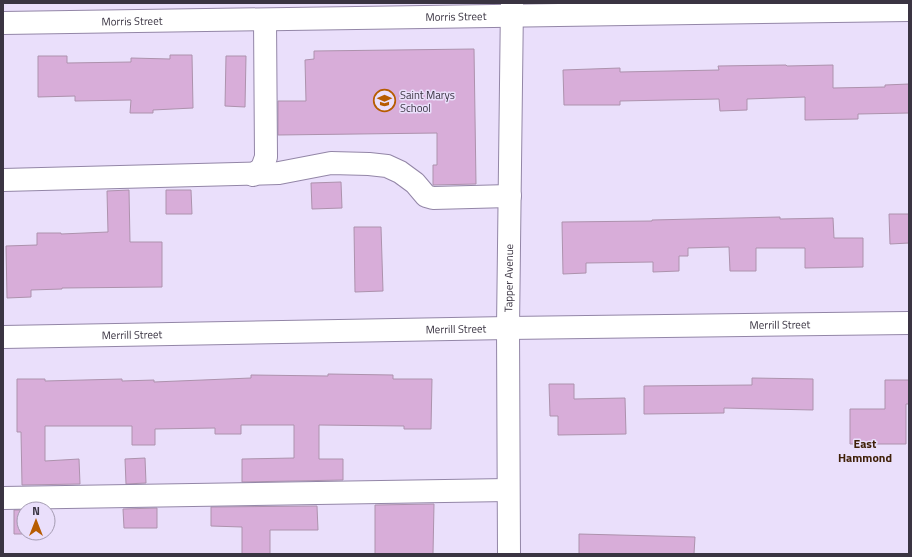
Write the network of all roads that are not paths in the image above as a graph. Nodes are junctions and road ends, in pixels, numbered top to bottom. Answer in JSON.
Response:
{"nodes":[{"id":1,"x":512,"y":10,"type":"edge"},
{"id":2,"x":909,"y":10,"type":"edge"},
{"id":3,"x":265,"y":20,"type":"junction"},
{"id":4,"x":3,"y":23,"type":"edge"},
{"id":5,"x":253,"y":174,"type":"junction"},
{"id":6,"x":3,"y":180,"type":"edge"},
{"id":7,"x":510,"y":196,"type":"junction"},
{"id":8,"x":909,"y":323,"type":"edge"},
{"id":9,"x":508,"y":328,"type":"junction"},
{"id":10,"x":3,"y":337,"type":"edge"},
{"id":11,"x":508,"y":490,"type":"junction"},
{"id":12,"x":3,"y":498,"type":"edge"},
{"id":13,"x":508,"y":554,"type":"edge"}],
"edges":[{"from":1,"to":2,"type":"street","name":"Morris Street"},
{"from":1,"to":3,"type":"street","name":"Morris Street"},
{"from":1,"to":7,"type":"street","name":"Tapper Avenue"},
{"from":3,"to":4,"type":"street","name":"Morris Street"},
{"from":3,"to":5,"type":"street"},
{"from":5,"to":6,"type":"street"},
{"from":5,"to":7,"type":"street"},
{"from":7,"to":9,"type":"street","name":"Tapper Avenue"},
{"from":8,"to":9,"type":"street","name":"Merrill Street"},
{"from":9,"to":10,"type":"street","name":"Merrill Street"},
{"from":9,"to":11,"type":"street","name":"Tapper Avenue"},
{"from":11,"to":12,"type":"street"},
{"from":11,"to":13,"type":"street","name":"Tapper Avenue"}]}
